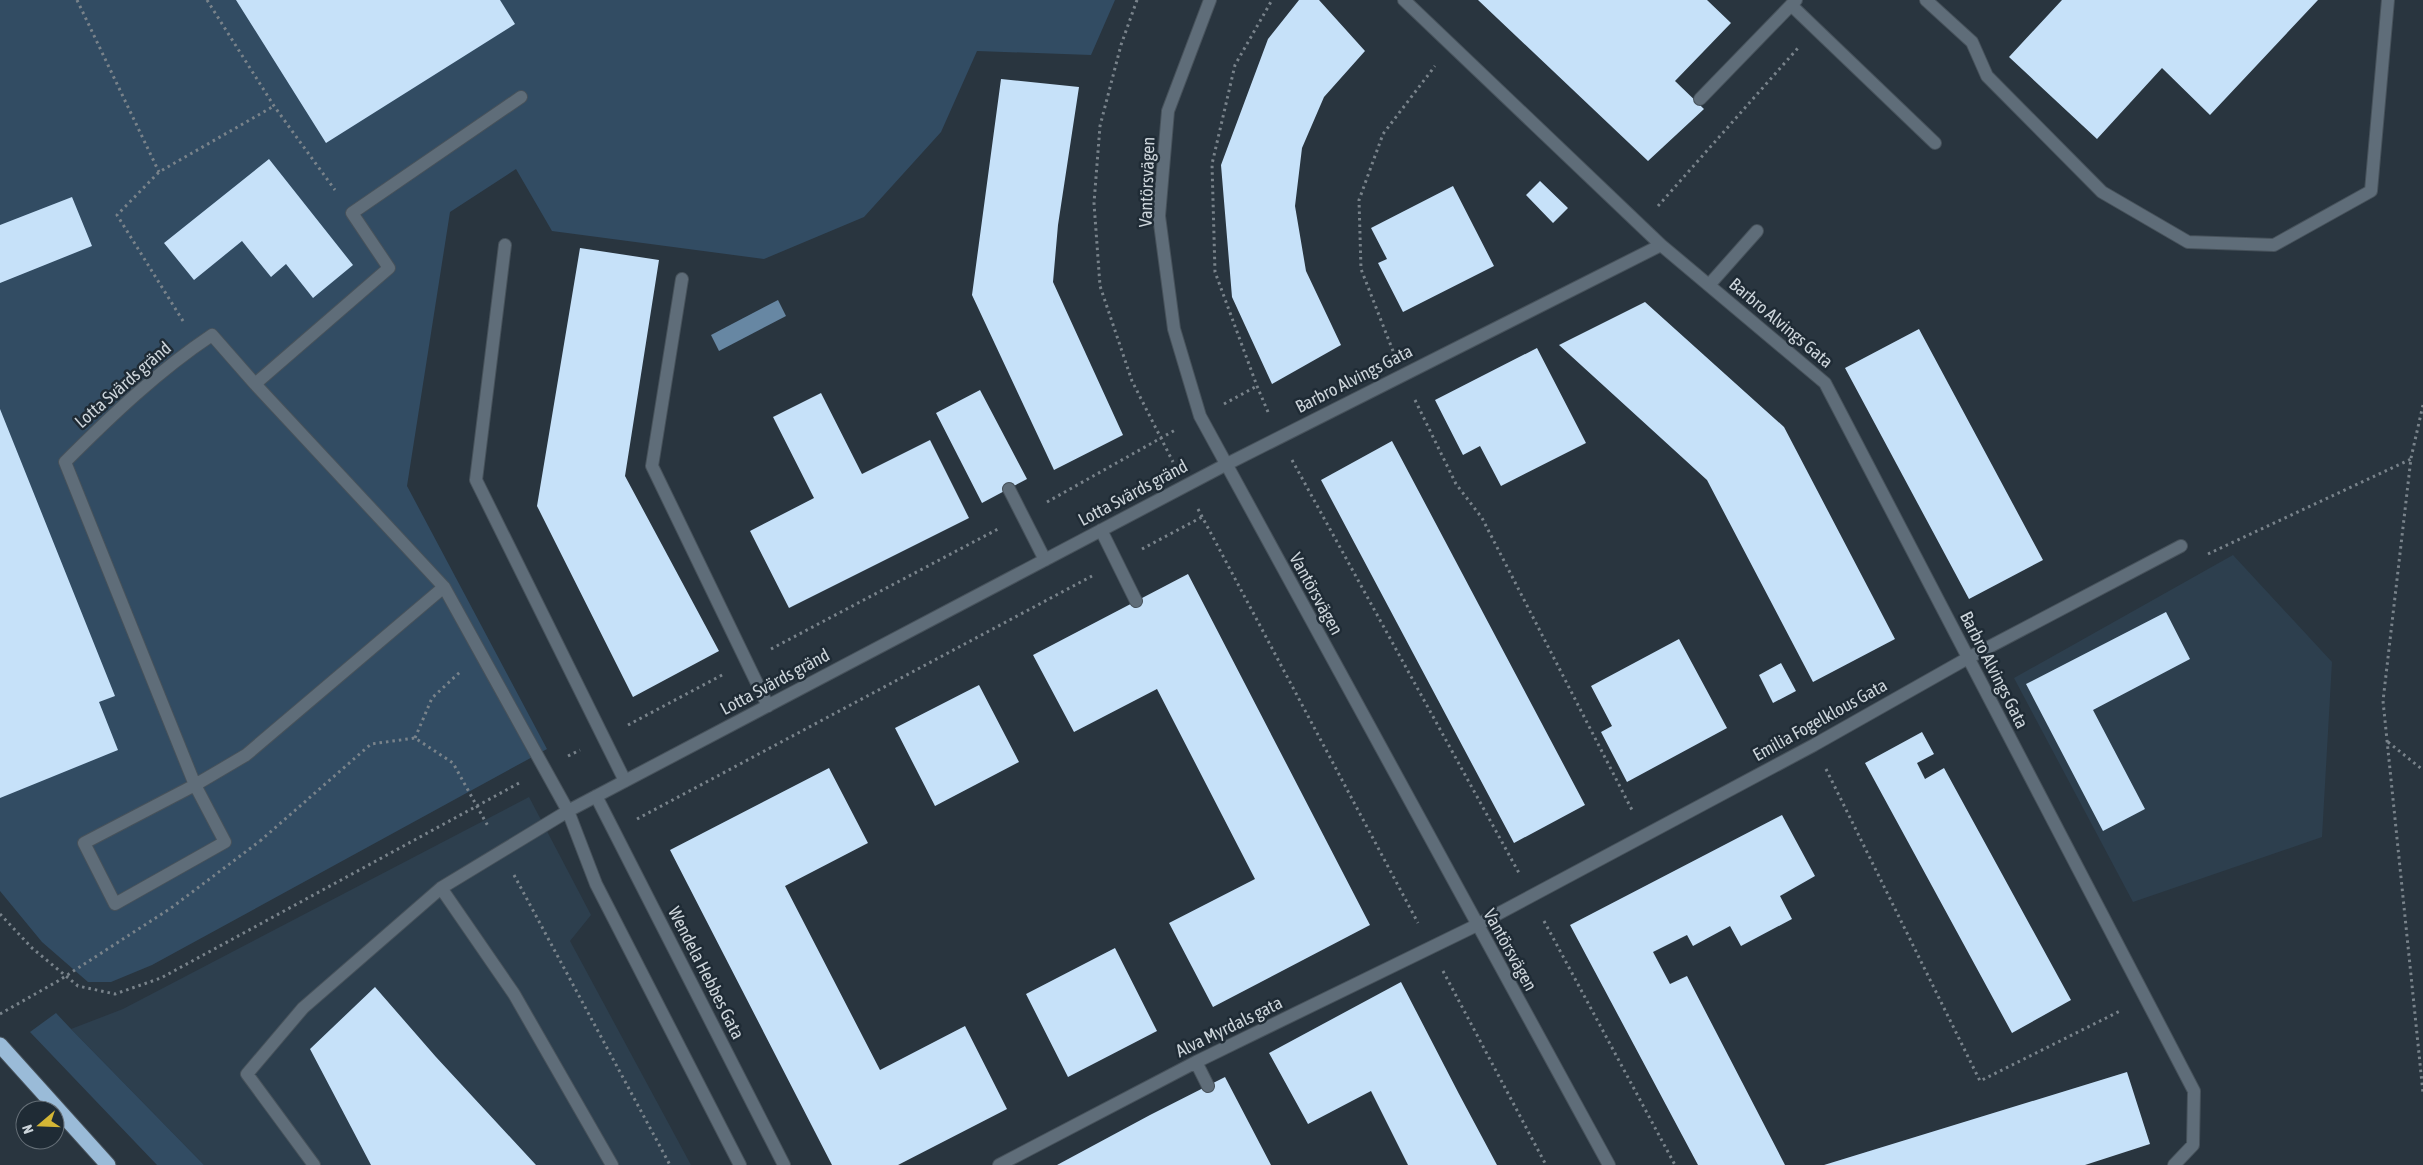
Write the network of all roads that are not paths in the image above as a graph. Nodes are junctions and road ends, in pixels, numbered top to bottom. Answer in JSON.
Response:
{"nodes":[{"id":1,"x":1404,"y":0,"type":"edge"},
{"id":2,"x":1926,"y":0,"type":"edge"},
{"id":3,"x":2388,"y":0,"type":"edge"},
{"id":4,"x":1205,"y":2,"type":"edge"},
{"id":5,"x":1793,"y":2,"type":"edge"},
{"id":6,"x":521,"y":97,"type":"dead end"},
{"id":7,"x":1700,"y":98,"type":"dead end"},
{"id":8,"x":1935,"y":143,"type":"dead end"},
{"id":9,"x":1757,"y":231,"type":"dead end"},
{"id":10,"x":505,"y":245,"type":"dead end"},
{"id":11,"x":1661,"y":245,"type":"junction"},
{"id":12,"x":682,"y":279,"type":"dead end"},
{"id":13,"x":1709,"y":285,"type":"junction"},
{"id":14,"x":255,"y":384,"type":"junction"},
{"id":15,"x":1225,"y":465,"type":"junction"},
{"id":16,"x":1009,"y":489,"type":"dead end"},
{"id":17,"x":1101,"y":530,"type":"junction"},
{"id":18,"x":2181,"y":546,"type":"road end"},
{"id":19,"x":1044,"y":560,"type":"junction"},
{"id":20,"x":444,"y":587,"type":"junction"},
{"id":21,"x":1136,"y":601,"type":"dead end"},
{"id":22,"x":1968,"y":658,"type":"junction"},
{"id":23,"x":768,"y":706,"type":"junction"},
{"id":24,"x":624,"y":781,"type":"junction"},
{"id":25,"x":195,"y":785,"type":"junction"},
{"id":26,"x":596,"y":796,"type":"junction"},
{"id":27,"x":568,"y":811,"type":"junction"},
{"id":28,"x":440,"y":888,"type":"junction"},
{"id":29,"x":1477,"y":925,"type":"junction"},
{"id":30,"x":0,"y":1045,"type":"edge"},
{"id":31,"x":1196,"y":1062,"type":"junction"},
{"id":32,"x":1208,"y":1086,"type":"dead end"},
{"id":33,"x":108,"y":1165,"type":"edge"},
{"id":34,"x":314,"y":1165,"type":"edge"},
{"id":35,"x":612,"y":1165,"type":"edge"},
{"id":36,"x":740,"y":1165,"type":"edge"},
{"id":37,"x":784,"y":1165,"type":"edge"},
{"id":38,"x":999,"y":1165,"type":"edge"},
{"id":39,"x":1609,"y":1165,"type":"edge"},
{"id":40,"x":2174,"y":1165,"type":"edge"}],
"edges":[{"from":1,"to":11,"type":"street","name":"Barbro Alvings Gata"},
{"from":2,"to":3,"type":"street"},
{"from":4,"to":15,"type":"street","name":"Vantörsvägen"},
{"from":5,"to":7,"type":"street"},
{"from":5,"to":8,"type":"street"},
{"from":6,"to":14,"type":"street"},
{"from":9,"to":13,"type":"street"},
{"from":10,"to":24,"type":"street"},
{"from":11,"to":13,"type":"street","name":"Barbro Alvings Gata"},
{"from":11,"to":15,"type":"street","name":"Barbro Alvings Gata"},
{"from":12,"to":23,"type":"street"},
{"from":13,"to":22,"type":"street","name":"Barbro Alvings Gata"},
{"from":14,"to":20,"type":"street","name":"Lotta Svärds gränd"},
{"from":14,"to":25,"type":"street","name":"Lotta Svärds gränd"},
{"from":15,"to":17,"type":"street","name":"Lotta Svärds gränd"},
{"from":15,"to":29,"type":"street","name":"Vantörsvägen"},
{"from":16,"to":19,"type":"street"},
{"from":17,"to":19,"type":"street","name":"Lotta Svärds gränd"},
{"from":17,"to":21,"type":"street"},
{"from":18,"to":22,"type":"street","name":"Emilia Fogelklous Gata"},
{"from":19,"to":23,"type":"street","name":"Lotta Svärds gränd"},
{"from":20,"to":25,"type":"street","name":"Lotta Svärds gränd"},
{"from":20,"to":27,"type":"street","name":"Lotta Svärds gränd"},
{"from":22,"to":29,"type":"street","name":"Emilia Fogelklous Gata"},
{"from":22,"to":40,"type":"street","name":"Barbro Alvings Gata"},
{"from":23,"to":24,"type":"street","name":"Lotta Svärds gränd"},
{"from":24,"to":26,"type":"street","name":"Lotta Svärds gränd"},
{"from":25,"to":25,"type":"street","name":"Lotta Svärds gränd"},
{"from":26,"to":27,"type":"street","name":"Lotta Svärds gränd"},
{"from":26,"to":37,"type":"street","name":"Wendela Hebbes Gata"},
{"from":27,"to":28,"type":"street"},
{"from":27,"to":36,"type":"street"},
{"from":28,"to":34,"type":"street"},
{"from":28,"to":35,"type":"street"},
{"from":29,"to":31,"type":"street","name":"Alva Myrdals gata"},
{"from":29,"to":39,"type":"street","name":"Vantörsvägen"},
{"from":30,"to":33,"type":"highway"},
{"from":31,"to":32,"type":"street"},
{"from":31,"to":38,"type":"street","name":"Alva Myrdals gata"}]}
